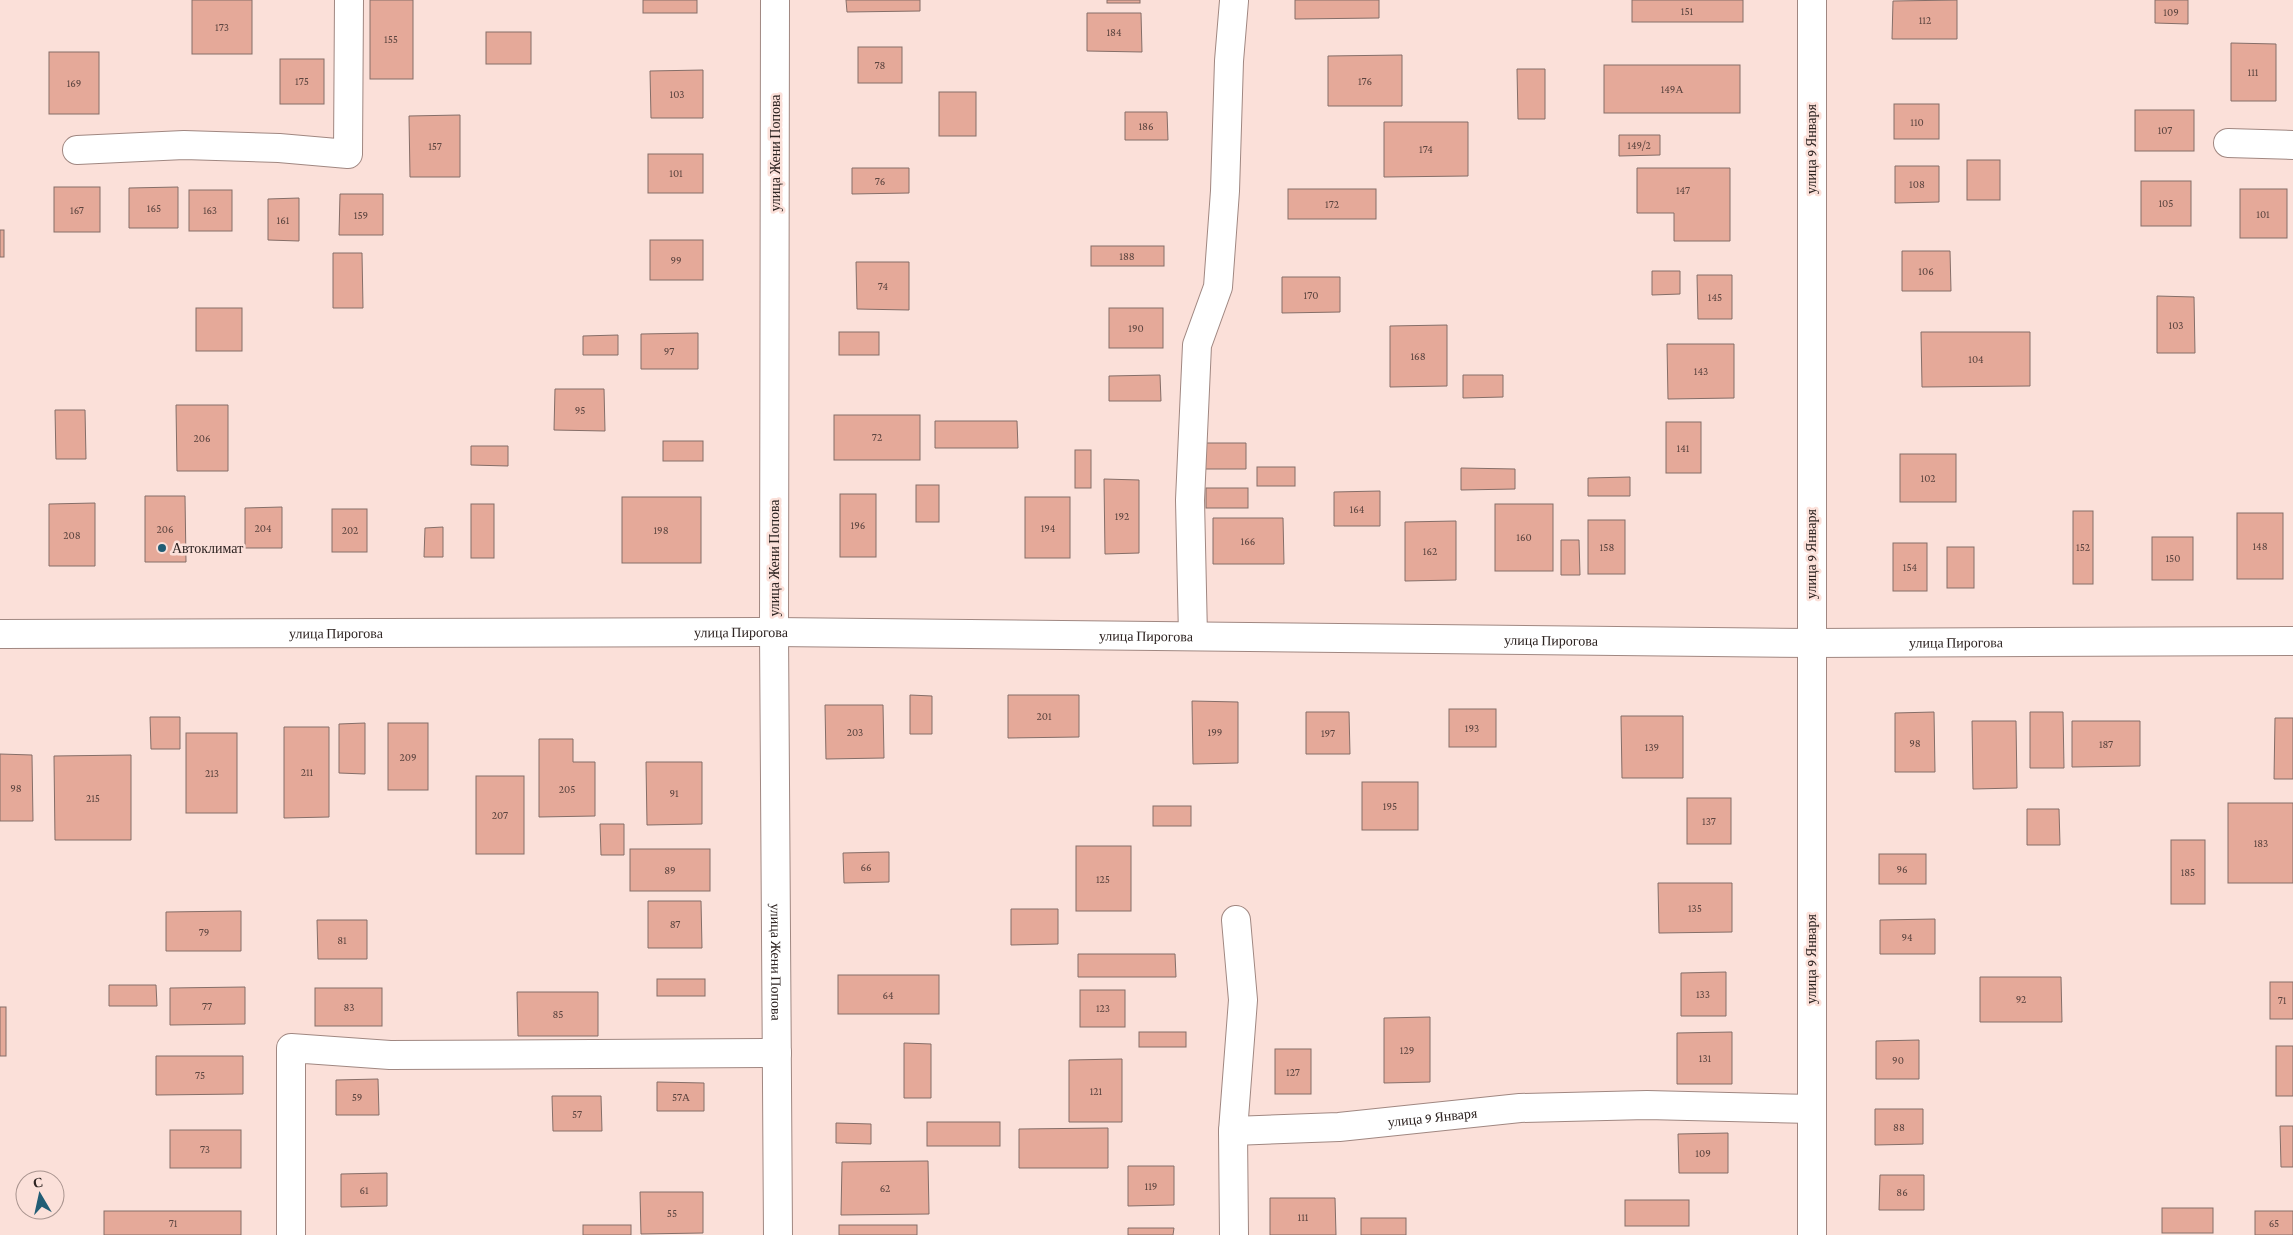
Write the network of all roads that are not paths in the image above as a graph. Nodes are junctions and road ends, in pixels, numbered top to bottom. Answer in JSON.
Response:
{"nodes":[{"id":1,"x":349,"y":0,"type":"edge"},
{"id":2,"x":775,"y":0,"type":"edge"},
{"id":3,"x":1812,"y":0,"type":"edge"},
{"id":4,"x":1234,"y":1,"type":"dead end"},
{"id":5,"x":2228,"y":144,"type":"dead end"},
{"id":6,"x":2293,"y":145,"type":"edge"},
{"id":7,"x":77,"y":150,"type":"dead end"},
{"id":8,"x":774,"y":632,"type":"junction"},
{"id":9,"x":0,"y":634,"type":"edge"},
{"id":10,"x":1193,"y":636,"type":"junction"},
{"id":11,"x":2293,"y":641,"type":"edge"},
{"id":12,"x":1811,"y":643,"type":"junction"},
{"id":13,"x":1236,"y":920,"type":"dead end"},
{"id":14,"x":777,"y":1054,"type":"junction"},
{"id":15,"x":1812,"y":1109,"type":"junction"},
{"id":16,"x":1233,"y":1131,"type":"junction"},
{"id":17,"x":291,"y":1235,"type":"edge"},
{"id":18,"x":778,"y":1235,"type":"edge"},
{"id":19,"x":1234,"y":1235,"type":"edge"},
{"id":20,"x":1812,"y":1235,"type":"edge"}],
"edges":[{"from":1,"to":7,"type":"street"},
{"from":2,"to":8,"type":"street","name":"улица Жени Попова"},
{"from":3,"to":12,"type":"street","name":"улица 9 Января"},
{"from":4,"to":10,"type":"street"},
{"from":5,"to":6,"type":"street"},
{"from":8,"to":9,"type":"street","name":"улица Пирогова"},
{"from":8,"to":10,"type":"street","name":"улица Пирогова"},
{"from":8,"to":14,"type":"street","name":"улица Жени Попова"},
{"from":10,"to":12,"type":"street","name":"улица Пирогова"},
{"from":11,"to":12,"type":"street","name":"улица Пирогова"},
{"from":12,"to":15,"type":"street","name":"улица 9 Января"},
{"from":13,"to":16,"type":"street"},
{"from":14,"to":17,"type":"street"},
{"from":14,"to":18,"type":"street","name":"улица Жени Попова"},
{"from":15,"to":16,"type":"street","name":"улица 9 Января"},
{"from":15,"to":20,"type":"street","name":"улица 9 Января"},
{"from":16,"to":19,"type":"street"}]}
